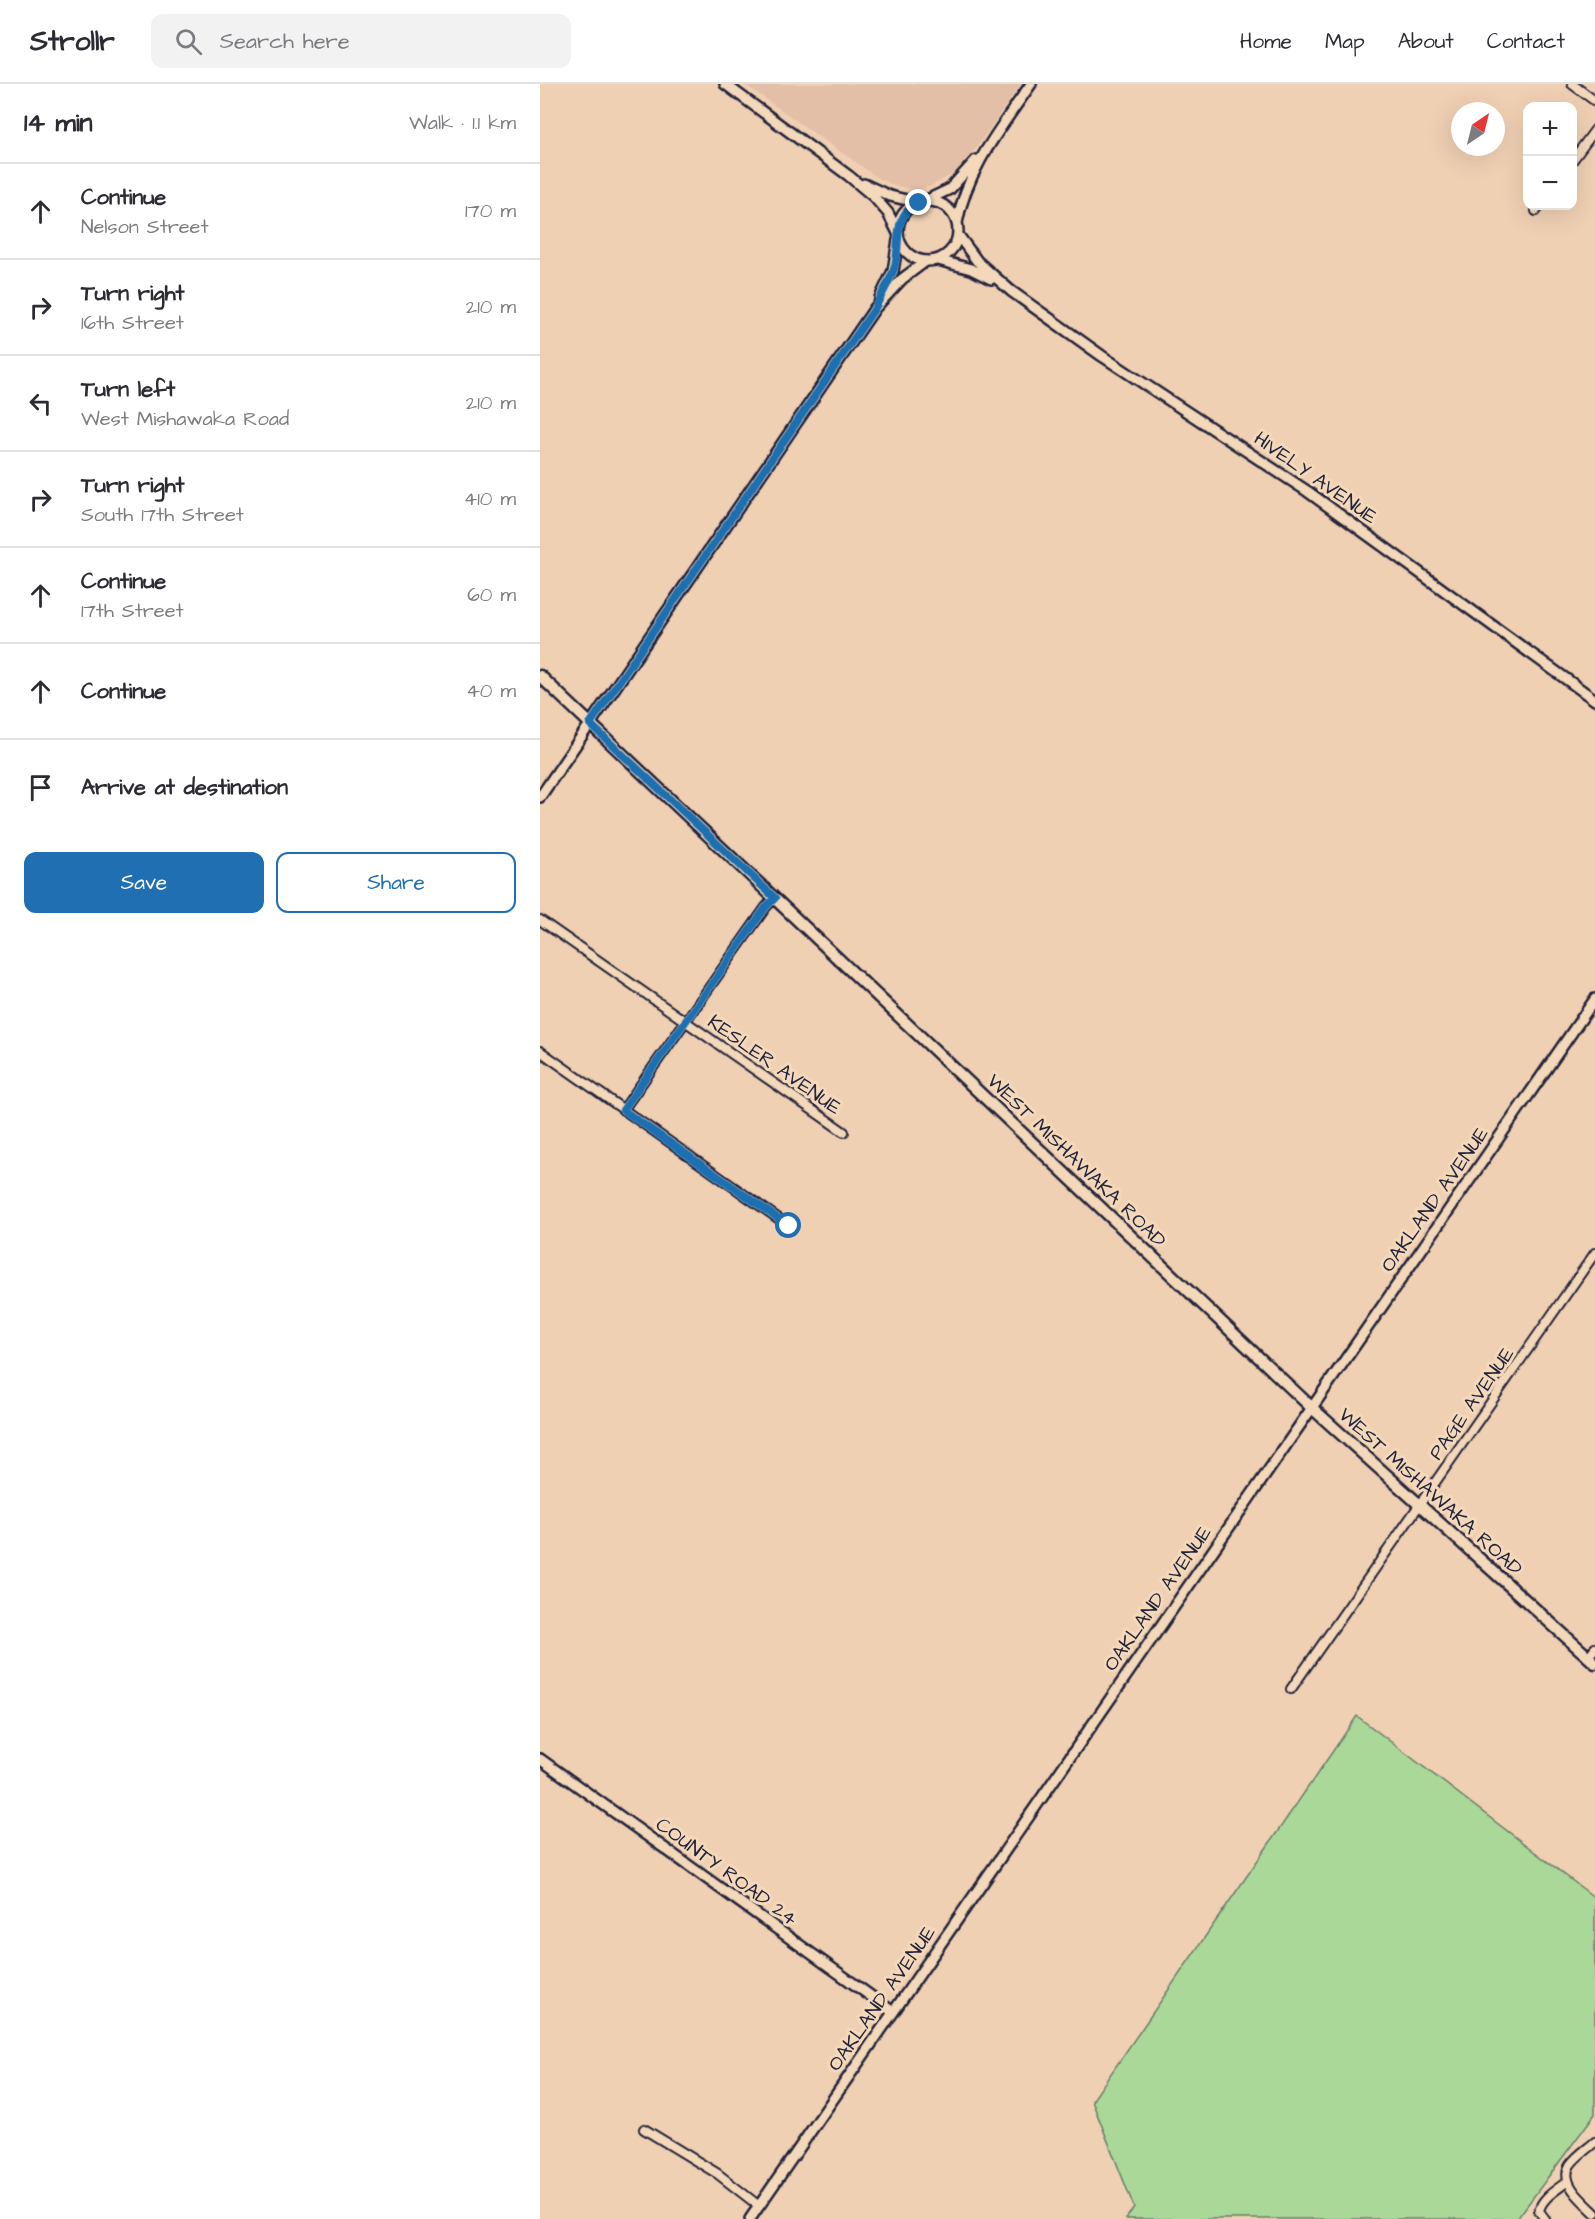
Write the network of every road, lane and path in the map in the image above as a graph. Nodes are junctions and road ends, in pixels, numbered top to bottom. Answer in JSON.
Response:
{"nodes":[{"id":1,"x":725,"y":84,"type":"edge"},
{"id":2,"x":1031,"y":84,"type":"edge"},
{"id":3,"x":1572,"y":84,"type":"edge"},
{"id":4,"x":1595,"y":101,"type":"edge"},
{"id":5,"x":1595,"y":130,"type":"edge"},
{"id":6,"x":987,"y":147,"type":"junction"},
{"id":7,"x":1576,"y":156,"type":"edge"},
{"id":8,"x":849,"y":176,"type":"junction"},
{"id":9,"x":921,"y":202,"type":"junction"},
{"id":10,"x":957,"y":223,"type":"junction"},
{"id":11,"x":958,"y":235,"type":"junction"},
{"id":12,"x":898,"y":236,"type":"junction"},
{"id":13,"x":938,"y":260,"type":"junction"},
{"id":14,"x":926,"y":261,"type":"junction"},
{"id":15,"x":1011,"y":291,"type":"junction"},
{"id":16,"x":875,"y":308,"type":"junction"},
{"id":17,"x":540,"y":676,"type":"edge"},
{"id":18,"x":1595,"y":700,"type":"edge"},
{"id":19,"x":590,"y":724,"type":"junction"},
{"id":20,"x":540,"y":797,"type":"edge"},
{"id":21,"x":775,"y":898,"type":"junction"},
{"id":22,"x":540,"y":921,"type":"edge"},
{"id":23,"x":1595,"y":999,"type":"edge"},
{"id":24,"x":685,"y":1021,"type":"junction"},
{"id":25,"x":540,"y":1051,"type":"edge"},
{"id":26,"x":623,"y":1110,"type":"junction"},
{"id":27,"x":844,"y":1132,"type":"dead end"},
{"id":28,"x":789,"y":1226,"type":"dead end"},
{"id":29,"x":1595,"y":1253,"type":"edge"},
{"id":30,"x":1311,"y":1407,"type":"junction"},
{"id":31,"x":1420,"y":1505,"type":"junction"},
{"id":32,"x":1593,"y":1656,"type":"edge"},
{"id":33,"x":1291,"y":1689,"type":"dead end"},
{"id":34,"x":540,"y":1759,"type":"edge"},
{"id":35,"x":893,"y":2012,"type":"junction"},
{"id":36,"x":644,"y":2129,"type":"dead end"},
{"id":37,"x":1595,"y":2142,"type":"edge"},
{"id":38,"x":1569,"y":2181,"type":"junction"},
{"id":39,"x":759,"y":2206,"type":"junction"},
{"id":40,"x":1595,"y":2212,"type":"edge"},
{"id":41,"x":750,"y":2219,"type":"edge"},
{"id":42,"x":1545,"y":2219,"type":"edge"}],
"edges":[{"from":1,"to":8,"type":"street"},
{"from":2,"to":6,"type":"street"},
{"from":3,"to":4,"type":"street"},
{"from":5,"to":7,"type":"street"},
{"from":6,"to":9,"type":"street"},
{"from":6,"to":10,"type":"street"},
{"from":8,"to":9,"type":"street"},
{"from":8,"to":12,"type":"street"},
{"from":9,"to":10,"type":"street"},
{"from":9,"to":12,"type":"street"},
{"from":10,"to":11,"type":"street"},
{"from":11,"to":13,"type":"street"},
{"from":11,"to":15,"type":"street","name":"HIVELY AVENUE"},
{"from":12,"to":14,"type":"street"},
{"from":12,"to":16,"type":"street"},
{"from":13,"to":14,"type":"street"},
{"from":13,"to":15,"type":"street","name":"HIVELY AVENUE"},
{"from":14,"to":16,"type":"street"},
{"from":15,"to":18,"type":"street","name":"HIVELY AVENUE"},
{"from":16,"to":19,"type":"street"},
{"from":17,"to":19,"type":"main road","name":"WEST MISHAWAKA ROAD"},
{"from":19,"to":20,"type":"street"},
{"from":19,"to":21,"type":"main road","name":"WEST MISHAWAKA ROAD"},
{"from":21,"to":24,"type":"street"},
{"from":21,"to":30,"type":"main road","name":"WEST MISHAWAKA ROAD"},
{"from":22,"to":24,"type":"street","name":"KESLER AVENUE"},
{"from":23,"to":30,"type":"street","name":"OAKLAND AVENUE"},
{"from":24,"to":26,"type":"street"},
{"from":24,"to":27,"type":"street","name":"KESLER AVENUE"},
{"from":25,"to":26,"type":"street"},
{"from":26,"to":28,"type":"street"},
{"from":29,"to":31,"type":"street","name":"PAGE AVENUE"},
{"from":30,"to":31,"type":"main road","name":"WEST MISHAWAKA ROAD"},
{"from":30,"to":35,"type":"street","name":"OAKLAND AVENUE"},
{"from":31,"to":32,"type":"main road","name":"WEST MISHAWAKA ROAD"},
{"from":31,"to":33,"type":"street","name":"PAGE AVENUE"},
{"from":34,"to":35,"type":"street","name":"COUNTY ROAD 24"},
{"from":35,"to":39,"type":"street","name":"OAKLAND AVENUE"},
{"from":36,"to":39,"type":"street"},
{"from":37,"to":38,"type":"street"},
{"from":38,"to":40,"type":"street"},
{"from":38,"to":42,"type":"street"},
{"from":39,"to":41,"type":"street","name":"OAKLAND AVENUE"}]}
